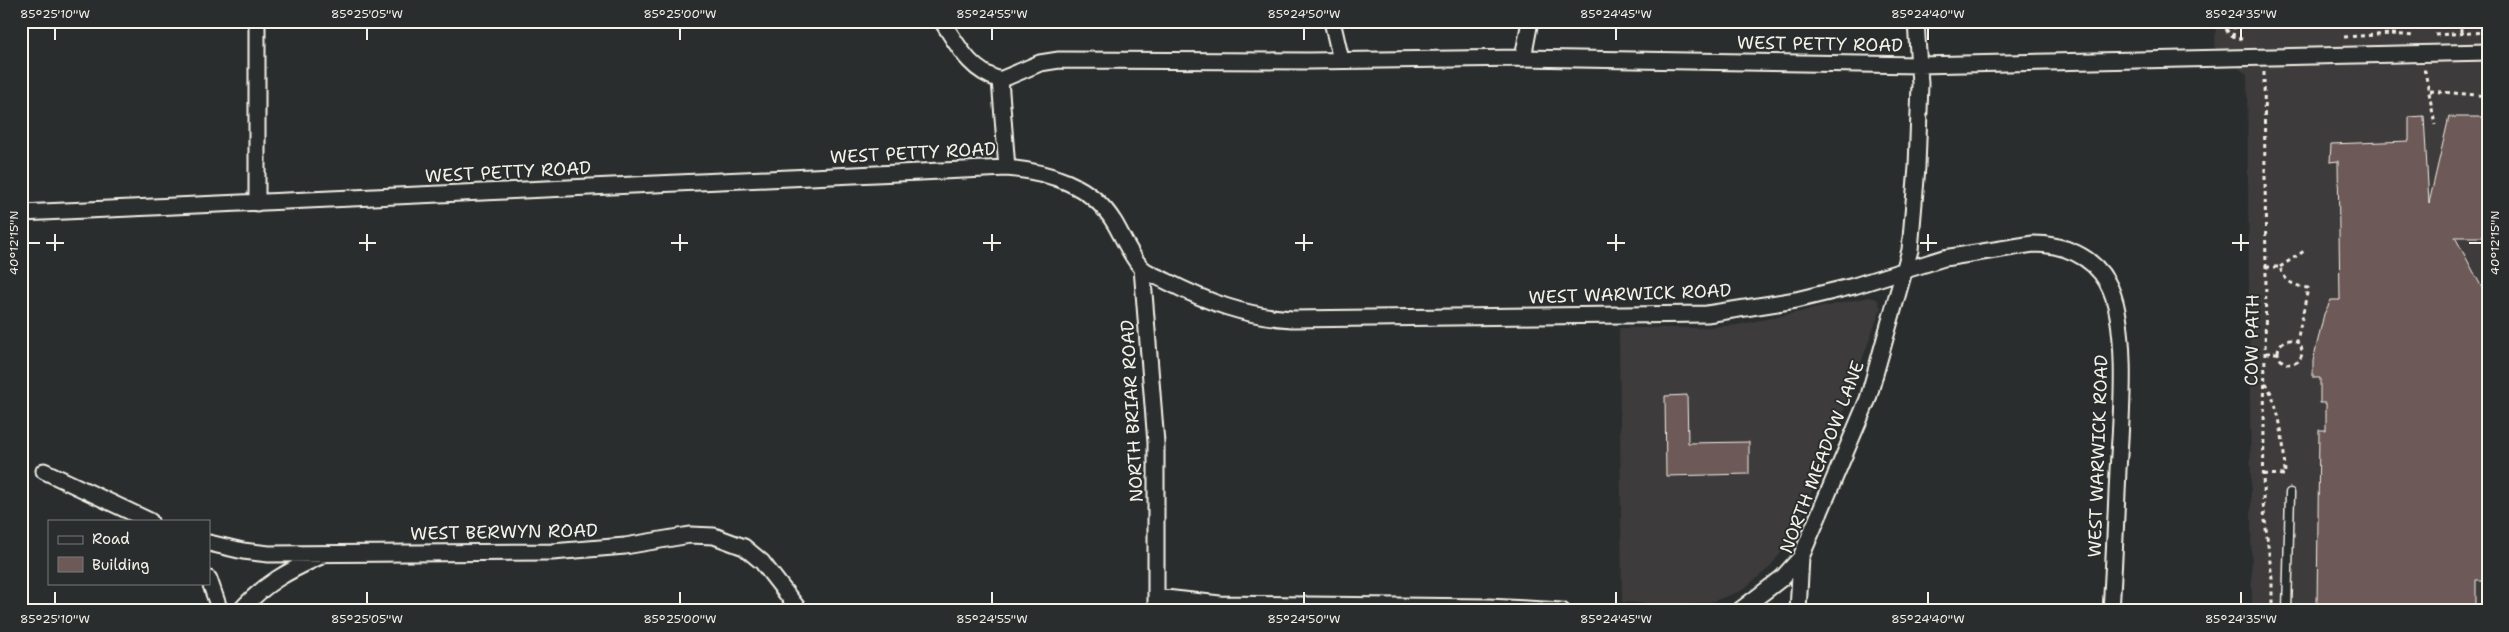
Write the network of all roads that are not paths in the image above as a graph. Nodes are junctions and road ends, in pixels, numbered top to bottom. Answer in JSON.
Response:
{"nodes":[{"id":1,"x":256,"y":21,"type":"edge"},
{"id":2,"x":942,"y":21,"type":"edge"},
{"id":3,"x":1332,"y":21,"type":"edge"},
{"id":4,"x":1530,"y":21,"type":"edge"},
{"id":5,"x":1916,"y":21,"type":"edge"},
{"id":6,"x":2488,"y":52,"type":"edge"},
{"id":7,"x":1523,"y":58,"type":"junction"},
{"id":8,"x":1341,"y":60,"type":"junction"},
{"id":9,"x":1919,"y":65,"type":"junction"},
{"id":10,"x":1000,"y":80,"type":"junction"},
{"id":11,"x":1006,"y":168,"type":"junction"},
{"id":12,"x":257,"y":203,"type":"junction"},
{"id":13,"x":21,"y":213,"type":"edge"},
{"id":14,"x":1142,"y":268,"type":"junction"},
{"id":15,"x":1906,"y":268,"type":"junction"},
{"id":16,"x":44,"y":471,"type":"dead end"},
{"id":17,"x":2290,"y":493,"type":"dead end"},
{"id":18,"x":148,"y":520,"type":"edge"},
{"id":19,"x":210,"y":543,"type":"edge"},
{"id":20,"x":326,"y":553,"type":"junction"},
{"id":21,"x":1801,"y":557,"type":"junction"},
{"id":22,"x":210,"y":582,"type":"edge"},
{"id":23,"x":1156,"y":604,"type":"edge"},
{"id":24,"x":220,"y":611,"type":"edge"},
{"id":25,"x":240,"y":611,"type":"edge"},
{"id":26,"x":800,"y":611,"type":"edge"},
{"id":27,"x":1562,"y":611,"type":"edge"},
{"id":28,"x":1739,"y":611,"type":"edge"},
{"id":29,"x":1798,"y":611,"type":"edge"},
{"id":30,"x":2112,"y":611,"type":"edge"},
{"id":31,"x":2287,"y":611,"type":"edge"}],
"edges":[{"from":1,"to":12,"type":"street"},
{"from":2,"to":10,"type":"street"},
{"from":3,"to":8,"type":"street"},
{"from":4,"to":7,"type":"street"},
{"from":5,"to":9,"type":"street","name":"NORTH MEADOW LANE"},
{"from":6,"to":9,"type":"street","name":"WEST PETTY ROAD"},
{"from":7,"to":8,"type":"street","name":"WEST PETTY ROAD"},
{"from":7,"to":9,"type":"street","name":"WEST PETTY ROAD"},
{"from":8,"to":10,"type":"street","name":"WEST PETTY ROAD"},
{"from":9,"to":15,"type":"street","name":"NORTH MEADOW LANE"},
{"from":10,"to":11,"type":"street","name":"WEST PETTY ROAD"},
{"from":11,"to":12,"type":"street","name":"WEST PETTY ROAD"},
{"from":11,"to":14,"type":"street"},
{"from":12,"to":13,"type":"street","name":"WEST PETTY ROAD"},
{"from":14,"to":15,"type":"street","name":"WEST WARWICK ROAD"},
{"from":14,"to":23,"type":"street","name":"NORTH BRIAR ROAD"},
{"from":15,"to":21,"type":"street","name":"NORTH MEADOW LANE"},
{"from":15,"to":30,"type":"street","name":"WEST WARWICK ROAD"},
{"from":16,"to":18,"type":"street"},
{"from":17,"to":31,"type":"lane"},
{"from":19,"to":20,"type":"street","name":"WEST BERWYN ROAD"},
{"from":20,"to":25,"type":"street"},
{"from":20,"to":26,"type":"street","name":"WEST BERWYN ROAD"},
{"from":21,"to":28,"type":"street"},
{"from":21,"to":29,"type":"street","name":"NORTH MEADOW LANE"},
{"from":22,"to":24,"type":"street"},
{"from":23,"to":27,"type":"street"}]}
